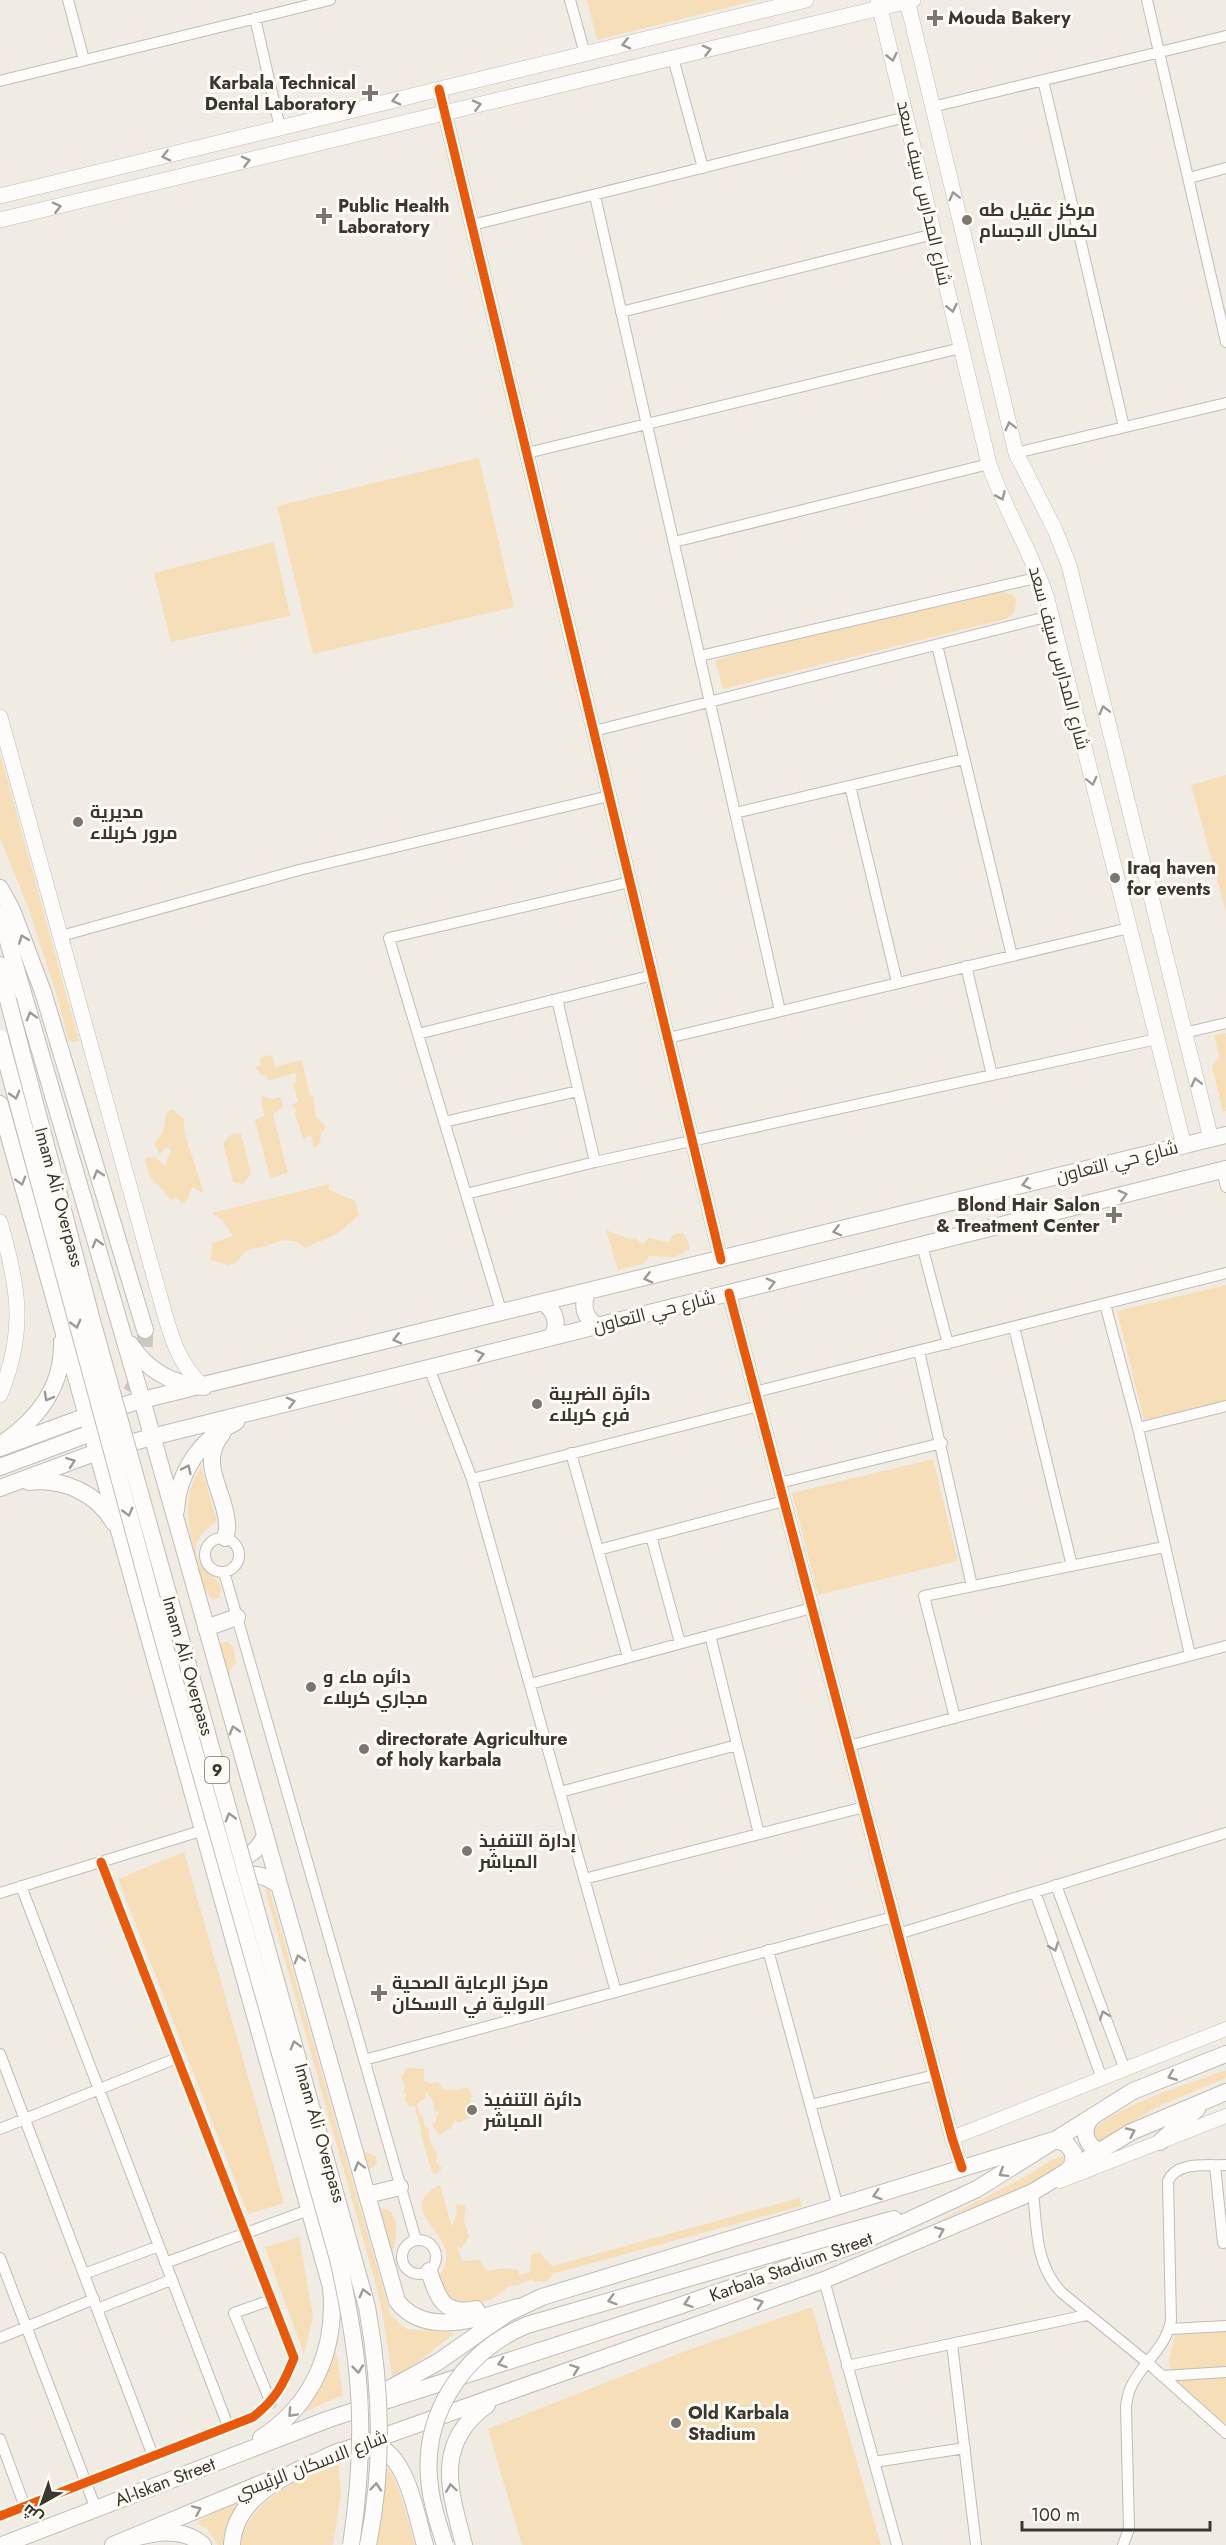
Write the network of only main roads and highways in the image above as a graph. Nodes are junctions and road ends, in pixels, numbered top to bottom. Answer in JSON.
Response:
{"nodes":[{"id":1,"x":806,"y":0,"type":"edge"},
{"id":2,"x":909,"y":0,"type":"edge"},
{"id":3,"x":879,"y":4,"type":"edge"},
{"id":4,"x":941,"y":142,"type":"junction"},
{"id":5,"x":913,"y":146,"type":"junction"},
{"id":6,"x":947,"y":169,"type":"junction"},
{"id":7,"x":920,"y":174,"type":"junction"},
{"id":8,"x":0,"y":196,"type":"edge"},
{"id":9,"x":0,"y":220,"type":"edge"},
{"id":10,"x":0,"y":717,"type":"edge"},
{"id":11,"x":1136,"y":837,"type":"junction"},
{"id":12,"x":1108,"y":844,"type":"junction"},
{"id":13,"x":1144,"y":870,"type":"junction"},
{"id":14,"x":1116,"y":875,"type":"junction"},
{"id":15,"x":0,"y":888,"type":"edge"},
{"id":16,"x":0,"y":914,"type":"edge"},
{"id":17,"x":0,"y":965,"type":"edge"},
{"id":18,"x":0,"y":1038,"type":"edge"},
{"id":19,"x":0,"y":1104,"type":"edge"},
{"id":20,"x":1218,"y":1137,"type":"edge"},
{"id":21,"x":1184,"y":1146,"type":"junction"},
{"id":22,"x":1224,"y":1169,"type":"edge"},
{"id":23,"x":0,"y":1222,"type":"edge"},
{"id":24,"x":105,"y":1269,"type":"junction"},
{"id":25,"x":51,"y":1286,"type":"junction"},
{"id":26,"x":587,"y":1293,"type":"junction"},
{"id":27,"x":544,"y":1304,"type":"junction"},
{"id":28,"x":60,"y":1320,"type":"junction"},
{"id":29,"x":121,"y":1325,"type":"junction"},
{"id":30,"x":597,"y":1326,"type":"junction"},
{"id":31,"x":145,"y":1330,"type":"tunnel mouth"},
{"id":32,"x":552,"y":1337,"type":"junction"},
{"id":33,"x":204,"y":1387,"type":"junction"},
{"id":34,"x":0,"y":1395,"type":"edge"},
{"id":35,"x":142,"y":1400,"type":"junction"},
{"id":36,"x":260,"y":1410,"type":"junction"},
{"id":37,"x":87,"y":1416,"type":"junction"},
{"id":38,"x":229,"y":1425,"type":"junction"},
{"id":39,"x":82,"y":1436,"type":"dead end"},
{"id":40,"x":152,"y":1437,"type":"junction"},
{"id":41,"x":0,"y":1446,"type":"edge"},
{"id":42,"x":97,"y":1452,"type":"junction"},
{"id":43,"x":0,"y":1467,"type":"edge"},
{"id":44,"x":2,"y":1487,"type":"edge"},
{"id":45,"x":177,"y":1526,"type":"junction"},
{"id":46,"x":122,"y":1537,"type":"junction"},
{"id":47,"x":225,"y":1538,"type":"road end"},
{"id":48,"x":237,"y":1617,"type":"road end"},
{"id":49,"x":206,"y":1628,"type":"junction"},
{"id":50,"x":264,"y":1838,"type":"junction"},
{"id":51,"x":211,"y":1854,"type":"junction"},
{"id":52,"x":278,"y":1885,"type":"junction"},
{"id":53,"x":223,"y":1899,"type":"junction"},
{"id":54,"x":1226,"y":2055,"type":"edge"},
{"id":55,"x":1226,"y":2092,"type":"edge"},
{"id":56,"x":1207,"y":2100,"type":"junction"},
{"id":57,"x":1094,"y":2115,"type":"junction"},
{"id":58,"x":1054,"y":2140,"type":"junction"},
{"id":59,"x":1160,"y":2142,"type":"road end"},
{"id":60,"x":1098,"y":2151,"type":"junction"},
{"id":61,"x":1067,"y":2171,"type":"junction"},
{"id":62,"x":400,"y":2187,"type":"road end"},
{"id":63,"x":368,"y":2195,"type":"junction"},
{"id":64,"x":963,"y":2196,"type":"junction"},
{"id":65,"x":429,"y":2271,"type":"road end"},
{"id":66,"x":542,"y":2297,"type":"junction"},
{"id":67,"x":518,"y":2307,"type":"junction"},
{"id":68,"x":501,"y":2396,"type":"junction"},
{"id":69,"x":329,"y":2419,"type":"junction"},
{"id":70,"x":365,"y":2443,"type":"junction"},
{"id":71,"x":340,"y":2451,"type":"junction"},
{"id":72,"x":238,"y":2454,"type":"junction"},
{"id":73,"x":458,"y":2522,"type":"junction"},
{"id":74,"x":419,"y":2527,"type":"junction"},
{"id":75,"x":119,"y":2543,"type":"edge"},
{"id":76,"x":2,"y":2545,"type":"edge"},
{"id":77,"x":203,"y":2545,"type":"edge"},
{"id":78,"x":232,"y":2545,"type":"edge"},
{"id":79,"x":349,"y":2545,"type":"edge"},
{"id":80,"x":368,"y":2545,"type":"edge"},
{"id":81,"x":425,"y":2545,"type":"edge"},
{"id":82,"x":445,"y":2545,"type":"edge"},
{"id":83,"x":464,"y":2545,"type":"edge"}],
"edges":[{"from":1,"to":8,"type":"main road","one_way":true},
{"from":2,"to":3,"type":"main road"},
{"from":2,"to":4,"type":"main road","name":"شارع المدارس سيف سعد"},
{"from":3,"to":5,"type":"main road","name":"شارع المدارس سيف سعد","one_way":true},
{"from":9,"to":3,"type":"main road","one_way":true},
{"from":4,"to":5,"type":"main road"},
{"from":4,"to":6,"type":"main road","name":"شارع المدارس سيف سعد"},
{"from":5,"to":7,"type":"main road","name":"شارع المدارس سيف سعد"},
{"from":6,"to":7,"type":"main road"},
{"from":11,"to":6,"type":"main road","name":"شارع المدارس سيف سعد","one_way":true},
{"from":7,"to":12,"type":"main road","name":"شارع المدارس سيف سعد","one_way":true},
{"from":10,"to":33,"type":"main road"},
{"from":11,"to":12,"type":"main road"},
{"from":11,"to":13,"type":"main road","name":"شارع المدارس سيف سعد"},
{"from":12,"to":14,"type":"main road","name":"شارع المدارس سيف سعد"},
{"from":13,"to":14,"type":"main road"},
{"from":20,"to":13,"type":"main road","name":"شارع المدارس سيف سعد","one_way":true},
{"from":14,"to":21,"type":"main road","name":"شارع المدارس سيف سعد"},
{"from":31,"to":15,"type":"main road","one_way":true},
{"from":24,"to":16,"type":"main road","one_way":true},
{"from":80,"to":17,"type":"main road","name":"Imam Ali Overpass","number":"9","one_way":true,"bridge":true},
{"from":18,"to":79,"type":"main road","name":"Imam Ali Overpass","number":"9","one_way":true,"bridge":true},
{"from":19,"to":25,"type":"main road","one_way":true},
{"from":20,"to":21,"type":"main road","name":"شارع حي التعاون"},
{"from":21,"to":26,"type":"main road","name":"شارع حي التعاون","one_way":true},
{"from":30,"to":22,"type":"main road","name":"شارع حي التعاون","one_way":true},
{"from":23,"to":34,"type":"main road"},
{"from":24,"to":25,"type":"main road"},
{"from":24,"to":29,"type":"main road"},
{"from":25,"to":28,"type":"main road"},
{"from":26,"to":27,"type":"main road","name":"شارع حي التعاون"},
{"from":26,"to":30,"type":"main road"},
{"from":27,"to":32,"type":"main road"},
{"from":27,"to":33,"type":"main road","name":"شارع حي التعاون","one_way":true},
{"from":28,"to":37,"type":"main road"},
{"from":28,"to":41,"type":"main road","one_way":true},
{"from":29,"to":33,"type":"main road"},
{"from":29,"to":35,"type":"main road"},
{"from":30,"to":32,"type":"main road","name":"شارع حي التعاون"},
{"from":36,"to":32,"type":"main road","name":"شارع حي التعاون","one_way":true},
{"from":33,"to":35,"type":"main road","name":"شارع حي التعاون"},
{"from":35,"to":37,"type":"main road","name":"شارع حي التعاون"},
{"from":35,"to":40,"type":"main road"},
{"from":36,"to":38,"type":"main road"},
{"from":36,"to":40,"type":"main road","name":"شارع حي التعاون"},
{"from":37,"to":41,"type":"main road","name":"شارع حي التعاون"},
{"from":37,"to":42,"type":"main road"},
{"from":45,"to":38,"type":"main road","one_way":true},
{"from":38,"to":47,"type":"main road"},
{"from":39,"to":43,"type":"main road"},
{"from":40,"to":42,"type":"main road","name":"شارع حي التعاون"},
{"from":40,"to":45,"type":"main road"},
{"from":44,"to":42,"type":"main road","name":"شارع حي التعاون","one_way":true},
{"from":42,"to":46,"type":"main road"},
{"from":44,"to":46,"type":"main road"},
{"from":45,"to":49,"type":"main road"},
{"from":46,"to":51,"type":"main road"},
{"from":48,"to":49,"type":"main road"},
{"from":50,"to":49,"type":"main road","one_way":true},
{"from":50,"to":51,"type":"main road"},
{"from":50,"to":52,"type":"main road"},
{"from":51,"to":53,"type":"main road"},
{"from":52,"to":53,"type":"main road"},
{"from":63,"to":52,"type":"main road","one_way":true},
{"from":53,"to":72,"type":"main road","one_way":true},
{"from":54,"to":57,"type":"main road","name":"Karbala Stadium Street","one_way":true},
{"from":55,"to":56,"type":"main road","name":"Karbala Stadium Street"},
{"from":56,"to":59,"type":"main road"},
{"from":60,"to":56,"type":"main road","name":"Karbala Stadium Street","one_way":true},
{"from":57,"to":58,"type":"main road","name":"Karbala Stadium Street"},
{"from":57,"to":60,"type":"main road"},
{"from":58,"to":61,"type":"main road"},
{"from":58,"to":64,"type":"main road","name":"Karbala Stadium Street","one_way":true},
{"from":58,"to":66,"type":"main road","one_way":true},
{"from":60,"to":61,"type":"main road","name":"Karbala Stadium Street"},
{"from":68,"to":61,"type":"main road","name":"Karbala Stadium Street","one_way":true},
{"from":62,"to":63,"type":"main road"},
{"from":63,"to":67,"type":"main road"},
{"from":64,"to":69,"type":"main road","name":"Karbala Stadium Street","one_way":true},
{"from":64,"to":82,"type":"main road","one_way":true,"bridge":true},
{"from":65,"to":66,"type":"main road"},
{"from":66,"to":67,"type":"main road"},
{"from":67,"to":69,"type":"main road"},
{"from":68,"to":70,"type":"main road","name":"شارع الاسكان الرئيسي"},
{"from":73,"to":68,"type":"main road","one_way":true},
{"from":69,"to":72,"type":"main road","name":"Al-Iskan Street"},
{"from":70,"to":71,"type":"main road","name":"شارع الاسكان الرئيسي"},
{"from":70,"to":74,"type":"main road"},
{"from":75,"to":71,"type":"main road","name":"شارع الاسكان الرئيسي","one_way":true},
{"from":71,"to":78,"type":"main road"},
{"from":72,"to":76,"type":"main road","name":"Al-Iskan Street"},
{"from":73,"to":74,"type":"main road"},
{"from":73,"to":83,"type":"main road"},
{"from":74,"to":81,"type":"main road"},
{"from":75,"to":77,"type":"main road"}]}
